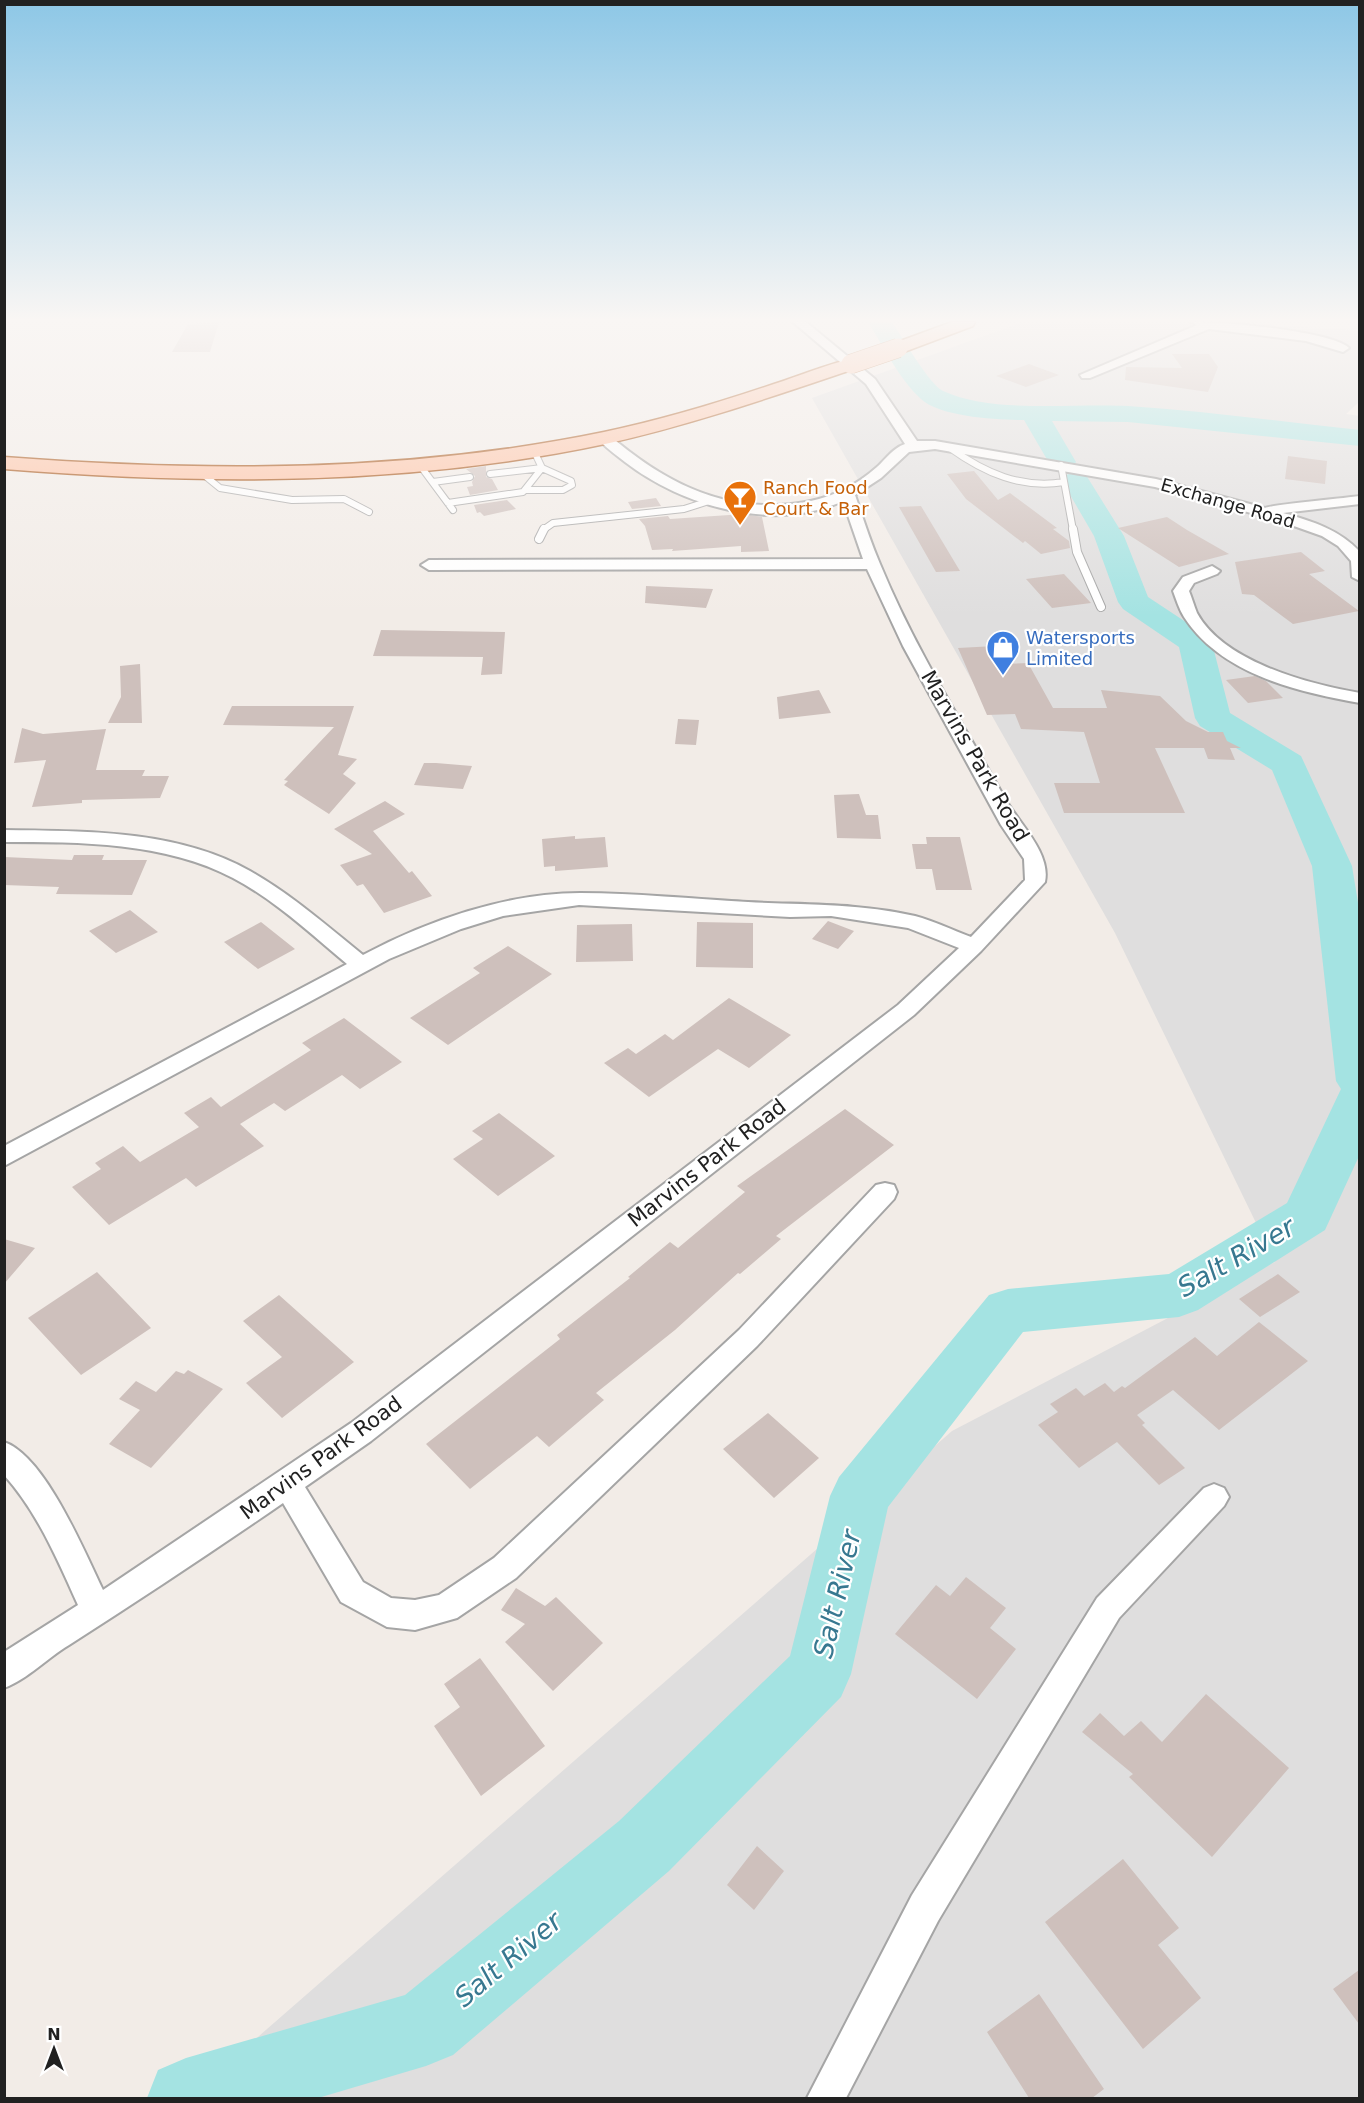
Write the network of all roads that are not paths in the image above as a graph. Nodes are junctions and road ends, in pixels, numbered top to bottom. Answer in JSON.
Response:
{"nodes":[{"id":1,"x":677,"y":420,"type":"edge"},
{"id":2,"x":896,"y":420,"type":"edge"},
{"id":3,"x":604,"y":438,"type":"junction"},
{"id":4,"x":913,"y":447,"type":"junction"},
{"id":5,"x":950,"y":448,"type":"junction"},
{"id":6,"x":538,"y":459,"type":"junction"},
{"id":7,"x":4,"y":463,"type":"edge"},
{"id":8,"x":419,"y":465,"type":"junction"},
{"id":9,"x":1060,"y":465,"type":"junction"},
{"id":10,"x":490,"y":474,"type":"dead end"},
{"id":11,"x":204,"y":475,"type":"junction"},
{"id":12,"x":470,"y":477,"type":"dead end"},
{"id":13,"x":433,"y":482,"type":"junction"},
{"id":14,"x":1064,"y":482,"type":"junction"},
{"id":15,"x":526,"y":490,"type":"junction"},
{"id":16,"x":848,"y":494,"type":"junction"},
{"id":17,"x":1359,"y":500,"type":"edge"},
{"id":18,"x":709,"y":501,"type":"junction"},
{"id":19,"x":448,"y":503,"type":"junction"},
{"id":20,"x":1247,"y":508,"type":"junction"},
{"id":21,"x":453,"y":510,"type":"dead end"},
{"id":22,"x":369,"y":512,"type":"dead end"},
{"id":23,"x":539,"y":539,"type":"dead end"},
{"id":24,"x":872,"y":564,"type":"junction"},
{"id":25,"x":429,"y":566,"type":"dead end"},
{"id":26,"x":1212,"y":571,"type":"dead end"},
{"id":27,"x":1359,"y":577,"type":"edge"},
{"id":28,"x":1101,"y":607,"type":"dead end"},
{"id":29,"x":1359,"y":699,"type":"edge"},
{"id":30,"x":4,"y":836,"type":"edge"},
{"id":31,"x":974,"y":946,"type":"junction"},
{"id":32,"x":361,"y":965,"type":"junction"},
{"id":33,"x":4,"y":1157,"type":"edge"},
{"id":34,"x":885,"y":1192,"type":"dead end"},
{"id":35,"x":4,"y":1454,"type":"edge"},
{"id":36,"x":288,"y":1485,"type":"junction"},
{"id":37,"x":1214,"y":1497,"type":"dead end"},
{"id":38,"x":97,"y":1611,"type":"junction"},
{"id":39,"x":4,"y":1672,"type":"edge"},
{"id":40,"x":826,"y":2098,"type":"edge"}],
"edges":[{"from":1,"to":3,"type":"main road","bridge":true},
{"from":2,"to":4,"type":"street"},
{"from":3,"to":6,"type":"main road"},
{"from":3,"to":18,"type":"street"},
{"from":4,"to":5,"type":"street","name":"Exchange Road"},
{"from":4,"to":16,"type":"street"},
{"from":5,"to":9,"type":"street","name":"Exchange Road"},
{"from":5,"to":14,"type":"lane"},
{"from":6,"to":8,"type":"main road"},
{"from":6,"to":10,"type":"lane"},
{"from":6,"to":15,"type":"lane"},
{"from":6,"to":15,"type":"lane"},
{"from":7,"to":11,"type":"main road"},
{"from":8,"to":11,"type":"main road"},
{"from":8,"to":13,"type":"lane"},
{"from":9,"to":14,"type":"lane"},
{"from":9,"to":20,"type":"street","name":"Exchange Road"},
{"from":11,"to":22,"type":"lane"},
{"from":12,"to":13,"type":"lane"},
{"from":13,"to":19,"type":"lane"},
{"from":14,"to":28,"type":"lane"},
{"from":15,"to":19,"type":"lane"},
{"from":16,"to":18,"type":"street"},
{"from":16,"to":24,"type":"street","name":"Marvins Park Road"},
{"from":17,"to":20,"type":"street"},
{"from":18,"to":23,"type":"lane"},
{"from":19,"to":21,"type":"lane"},
{"from":20,"to":27,"type":"street","name":"Exchange Road"},
{"from":24,"to":25,"type":"street"},
{"from":24,"to":31,"type":"street","name":"Marvins Park Road"},
{"from":26,"to":29,"type":"street"},
{"from":30,"to":32,"type":"street"},
{"from":31,"to":32,"type":"street"},
{"from":31,"to":36,"type":"street","name":"Marvins Park Road"},
{"from":32,"to":33,"type":"street"},
{"from":34,"to":36,"type":"street"},
{"from":35,"to":38,"type":"street"},
{"from":36,"to":38,"type":"street","name":"Marvins Park Road"},
{"from":37,"to":40,"type":"street"},
{"from":38,"to":39,"type":"street","name":"Marvins Park Road"}]}
